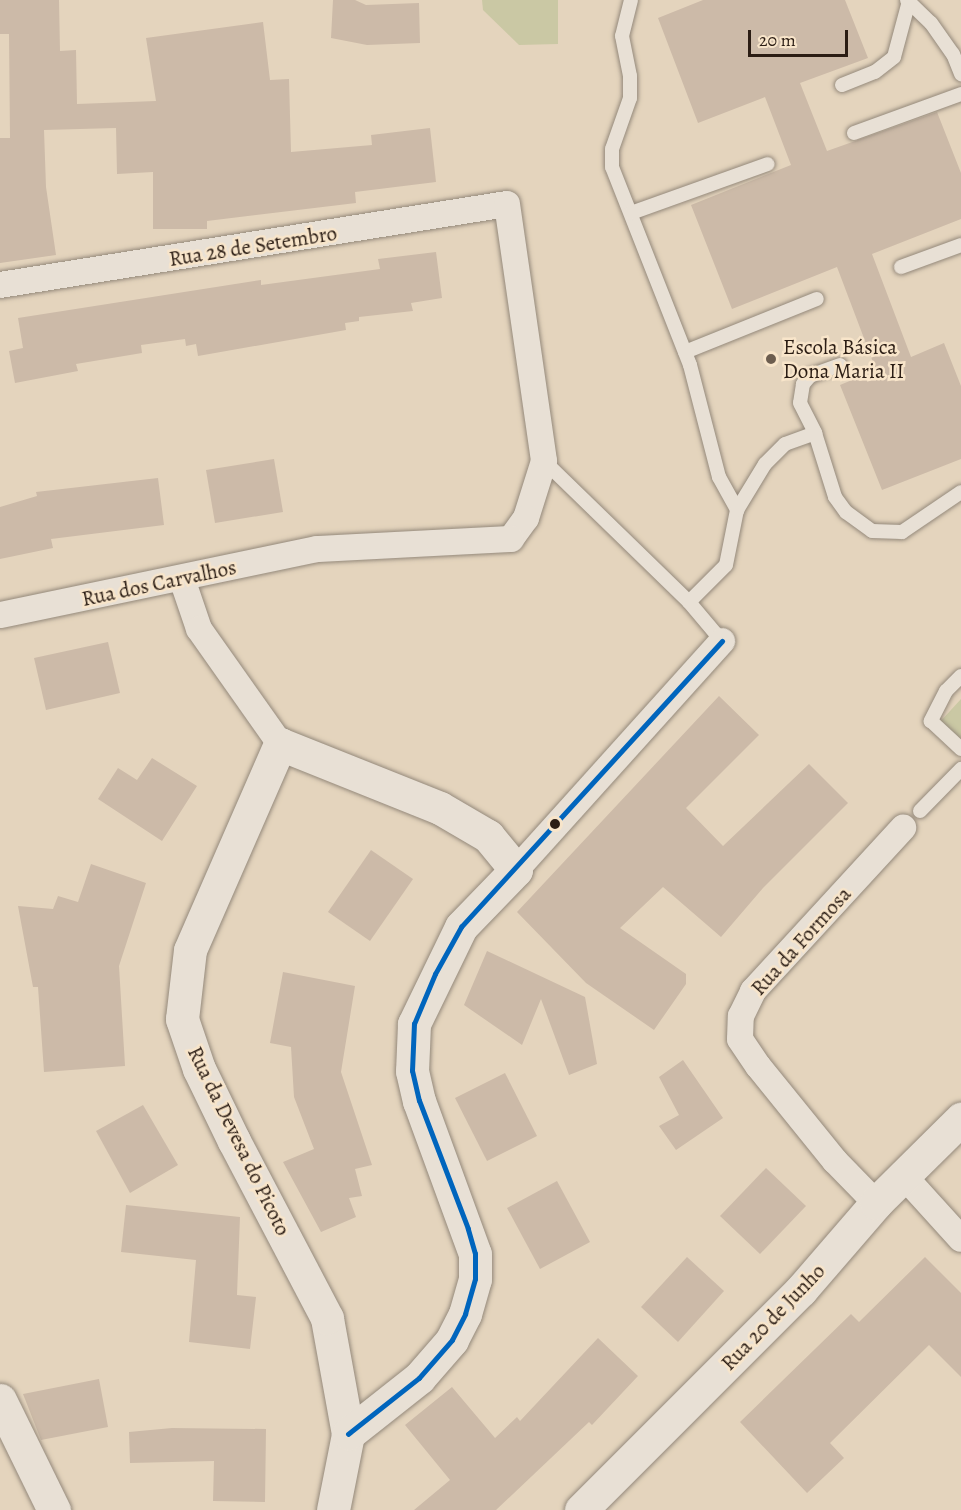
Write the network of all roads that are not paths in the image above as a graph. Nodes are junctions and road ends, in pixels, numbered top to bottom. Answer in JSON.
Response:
{"nodes":[{"id":1,"x":631,"y":0,"type":"edge"},
{"id":2,"x":908,"y":0,"type":"edge"},
{"id":3,"x":961,"y":74,"type":"edge"},
{"id":4,"x":842,"y":85,"type":"dead end"},
{"id":5,"x":961,"y":94,"type":"edge"},
{"id":6,"x":854,"y":133,"type":"dead end"},
{"id":7,"x":768,"y":164,"type":"dead end"},
{"id":8,"x":631,"y":213,"type":"junction"},
{"id":9,"x":961,"y":245,"type":"edge"},
{"id":10,"x":901,"y":267,"type":"dead end"},
{"id":11,"x":0,"y":285,"type":"edge"},
{"id":12,"x":816,"y":300,"type":"dead end"},
{"id":13,"x":685,"y":352,"type":"junction"},
{"id":14,"x":840,"y":365,"type":"dead end"},
{"id":15,"x":814,"y":433,"type":"junction"},
{"id":16,"x":544,"y":461,"type":"junction"},
{"id":17,"x":961,"y":492,"type":"edge"},
{"id":18,"x":737,"y":510,"type":"junction"},
{"id":19,"x":182,"y":579,"type":"junction"},
{"id":20,"x":689,"y":602,"type":"junction"},
{"id":21,"x":1,"y":615,"type":"edge"},
{"id":22,"x":722,"y":641,"type":"joint"},
{"id":23,"x":961,"y":676,"type":"edge"},
{"id":24,"x":280,"y":744,"type":"junction"},
{"id":25,"x":961,"y":749,"type":"edge"},
{"id":26,"x":961,"y":769,"type":"edge"},
{"id":27,"x":912,"y":819,"type":"joint"},
{"id":28,"x":516,"y":870,"type":"junction"},
{"id":29,"x":961,"y":1119,"type":"edge"},
{"id":30,"x":903,"y":1175,"type":"junction"},
{"id":31,"x":876,"y":1203,"type":"junction"},
{"id":32,"x":961,"y":1239,"type":"edge"},
{"id":33,"x":0,"y":1400,"type":"edge"},
{"id":34,"x":348,"y":1434,"type":"junction"},
{"id":35,"x":54,"y":1510,"type":"edge"},
{"id":36,"x":333,"y":1510,"type":"edge"},
{"id":37,"x":581,"y":1510,"type":"edge"}],
"edges":[{"from":1,"to":8,"type":"lane"},
{"from":2,"to":3,"type":"lane"},
{"from":2,"to":4,"type":"lane"},
{"from":5,"to":6,"type":"lane"},
{"from":7,"to":8,"type":"lane"},
{"from":8,"to":13,"type":"lane"},
{"from":9,"to":10,"type":"lane"},
{"from":11,"to":16,"type":"street","name":"Rua 28 de Setembro"},
{"from":12,"to":13,"type":"lane"},
{"from":13,"to":18,"type":"lane"},
{"from":14,"to":15,"type":"lane"},
{"from":15,"to":17,"type":"lane"},
{"from":15,"to":18,"type":"lane"},
{"from":16,"to":19,"type":"street","name":"Rua dos Carvalhos"},
{"from":16,"to":20,"type":"lane"},
{"from":18,"to":20,"type":"lane"},
{"from":19,"to":21,"type":"street","name":"Rua dos Carvalhos"},
{"from":19,"to":24,"type":"street"},
{"from":20,"to":22,"type":"lane"},
{"from":22,"to":28,"type":"street"},
{"from":23,"to":25,"type":"lane"},
{"from":24,"to":28,"type":"street"},
{"from":24,"to":34,"type":"street","name":"Rua da Devesa do Picoto"},
{"from":26,"to":27,"type":"lane"},
{"from":27,"to":31,"type":"street","name":"Rua da Formosa"},
{"from":28,"to":34,"type":"street"},
{"from":29,"to":30,"type":"street","name":"Rua 20 de Junho"},
{"from":30,"to":31,"type":"street","name":"Rua 20 de Junho"},
{"from":30,"to":32,"type":"street"},
{"from":31,"to":37,"type":"street","name":"Rua 20 de Junho"},
{"from":33,"to":35,"type":"street"},
{"from":34,"to":36,"type":"street","name":"Rua da Devesa do Picoto"}]}
